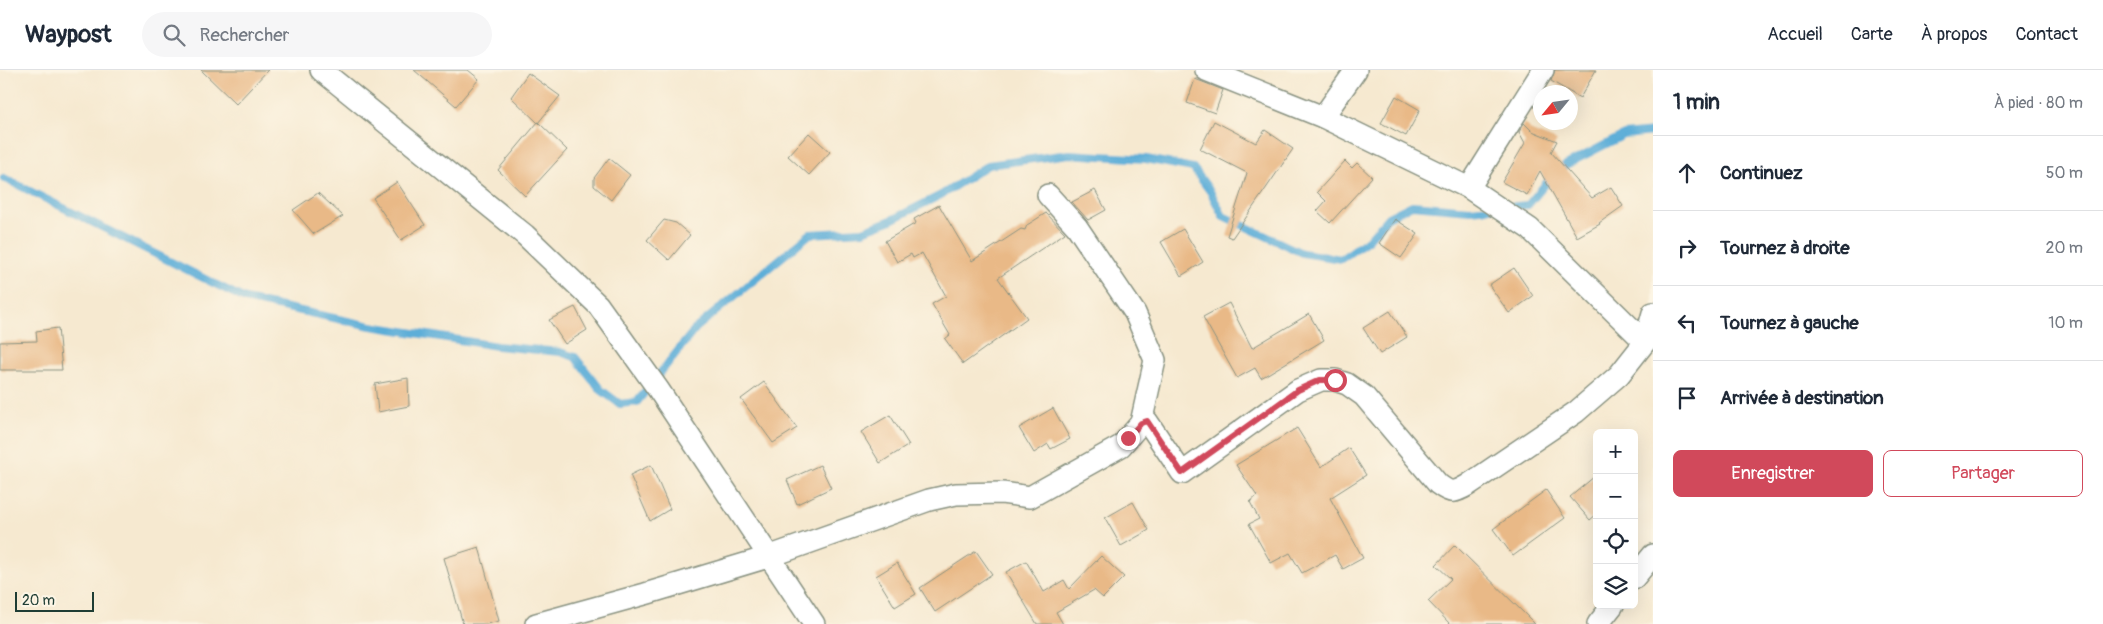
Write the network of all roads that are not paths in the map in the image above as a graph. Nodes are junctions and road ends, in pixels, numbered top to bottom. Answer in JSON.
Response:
{"nodes":[{"id":1,"x":321,"y":70,"type":"edge"},
{"id":2,"x":1206,"y":70,"type":"edge"},
{"id":3,"x":1356,"y":70,"type":"edge"},
{"id":4,"x":1543,"y":70,"type":"edge"},
{"id":5,"x":1323,"y":117,"type":"junction"},
{"id":6,"x":1469,"y":188,"type":"junction"},
{"id":7,"x":1048,"y":195,"type":"dead end"},
{"id":8,"x":1653,"y":313,"type":"edge"},
{"id":9,"x":1645,"y":342,"type":"junction"},
{"id":10,"x":1141,"y":423,"type":"junction"},
{"id":11,"x":1653,"y":555,"type":"edge"},
{"id":12,"x":768,"y":557,"type":"junction"},
{"id":13,"x":1638,"y":573,"type":"edge"},
{"id":14,"x":1610,"y":609,"type":"edge"},
{"id":15,"x":536,"y":624,"type":"edge"},
{"id":16,"x":814,"y":624,"type":"edge"},
{"id":17,"x":1598,"y":624,"type":"edge"}],
"edges":[{"from":1,"to":12,"type":"street"},
{"from":2,"to":5,"type":"street"},
{"from":3,"to":5,"type":"street"},
{"from":4,"to":6,"type":"street"},
{"from":5,"to":6,"type":"street"},
{"from":6,"to":9,"type":"street"},
{"from":7,"to":10,"type":"street"},
{"from":8,"to":9,"type":"street"},
{"from":9,"to":10,"type":"street"},
{"from":10,"to":12,"type":"street"},
{"from":11,"to":13,"type":"street"},
{"from":12,"to":15,"type":"street"},
{"from":12,"to":16,"type":"street"},
{"from":14,"to":17,"type":"street"}]}
